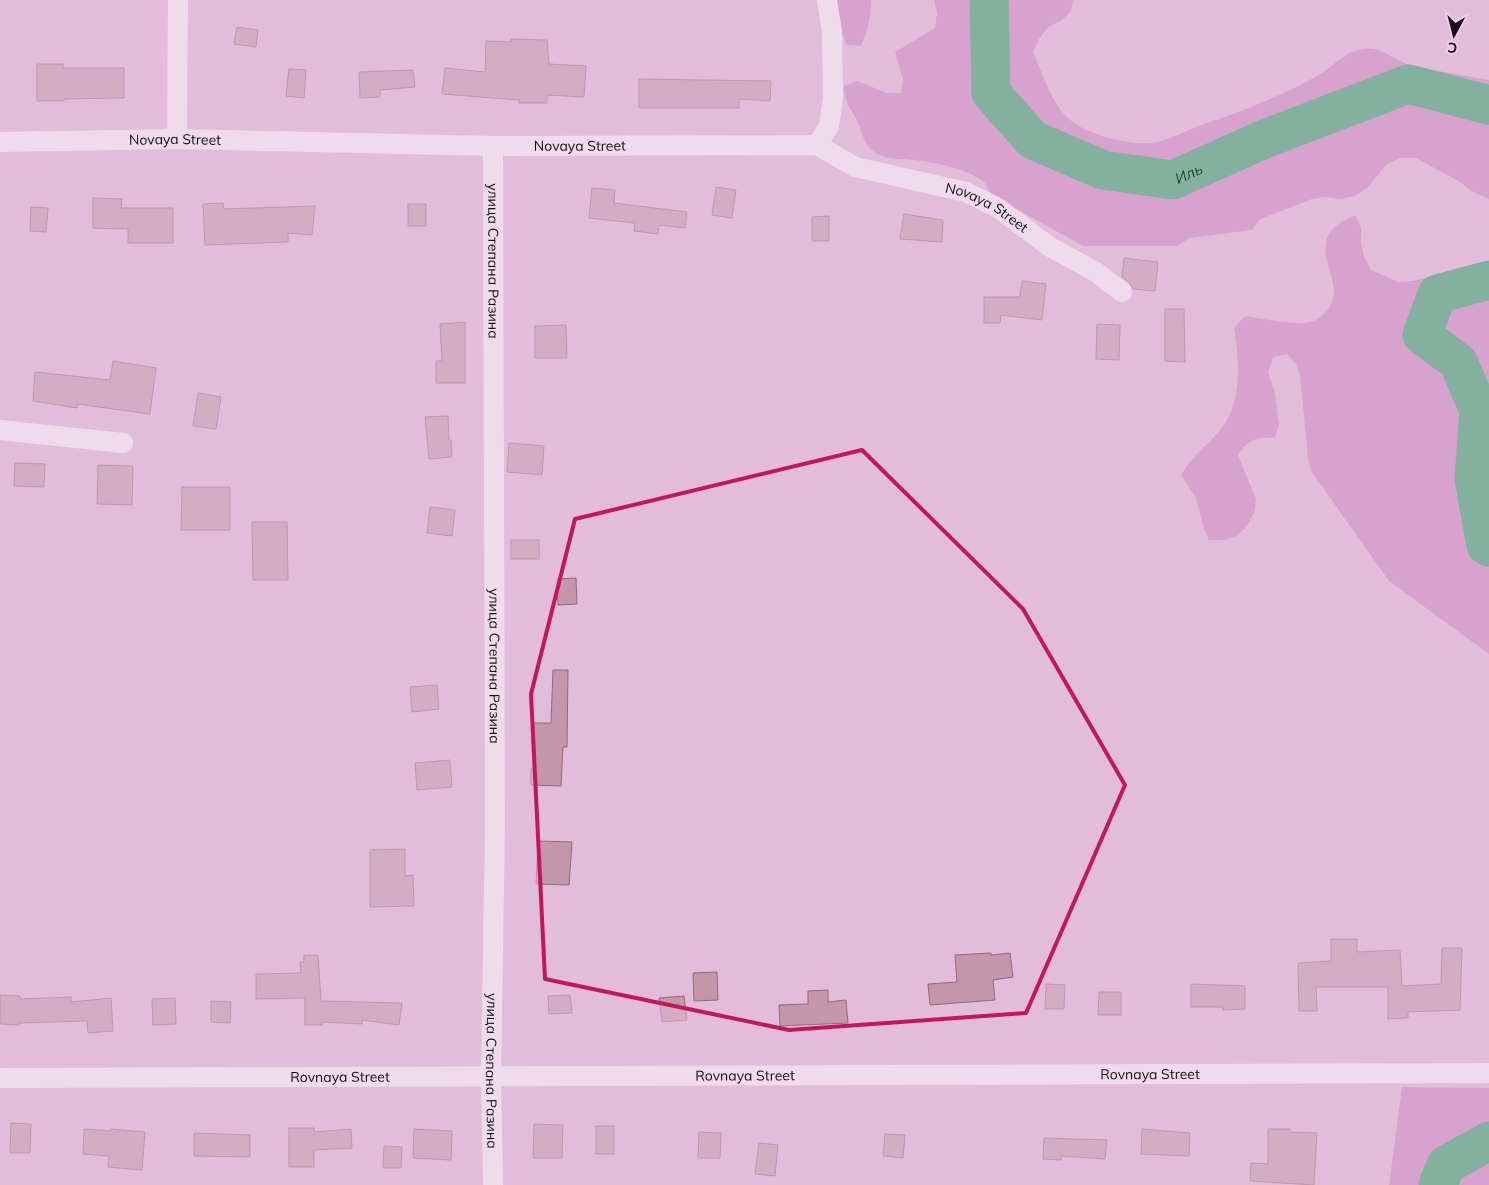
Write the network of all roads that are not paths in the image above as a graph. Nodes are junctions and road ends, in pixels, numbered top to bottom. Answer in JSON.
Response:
{"nodes":[{"id":1,"x":178,"y":0,"type":"edge"},
{"id":2,"x":827,"y":0,"type":"edge"},
{"id":3,"x":177,"y":138,"type":"junction"},
{"id":4,"x":0,"y":142,"type":"edge"},
{"id":5,"x":817,"y":145,"type":"junction"},
{"id":6,"x":493,"y":146,"type":"junction"},
{"id":7,"x":1122,"y":292,"type":"dead end"},
{"id":8,"x":0,"y":430,"type":"edge"},
{"id":9,"x":123,"y":443,"type":"dead end"},
{"id":10,"x":1489,"y":1073,"type":"edge"},
{"id":11,"x":491,"y":1075,"type":"junction"},
{"id":12,"x":0,"y":1078,"type":"edge"},
{"id":13,"x":493,"y":1185,"type":"edge"}],
"edges":[{"from":1,"to":3,"type":"street"},
{"from":2,"to":5,"type":"street"},
{"from":3,"to":4,"type":"street","name":"Novaya Street"},
{"from":3,"to":6,"type":"street","name":"Novaya Street"},
{"from":5,"to":6,"type":"street","name":"Novaya Street"},
{"from":5,"to":7,"type":"street","name":"Novaya Street"},
{"from":6,"to":11,"type":"street","name":"улица Степана Разина"},
{"from":8,"to":9,"type":"street"},
{"from":10,"to":11,"type":"street","name":"Rovnaya Street"},
{"from":11,"to":12,"type":"street","name":"Rovnaya Street"},
{"from":11,"to":13,"type":"street","name":"улица Степана Разина"}]}
